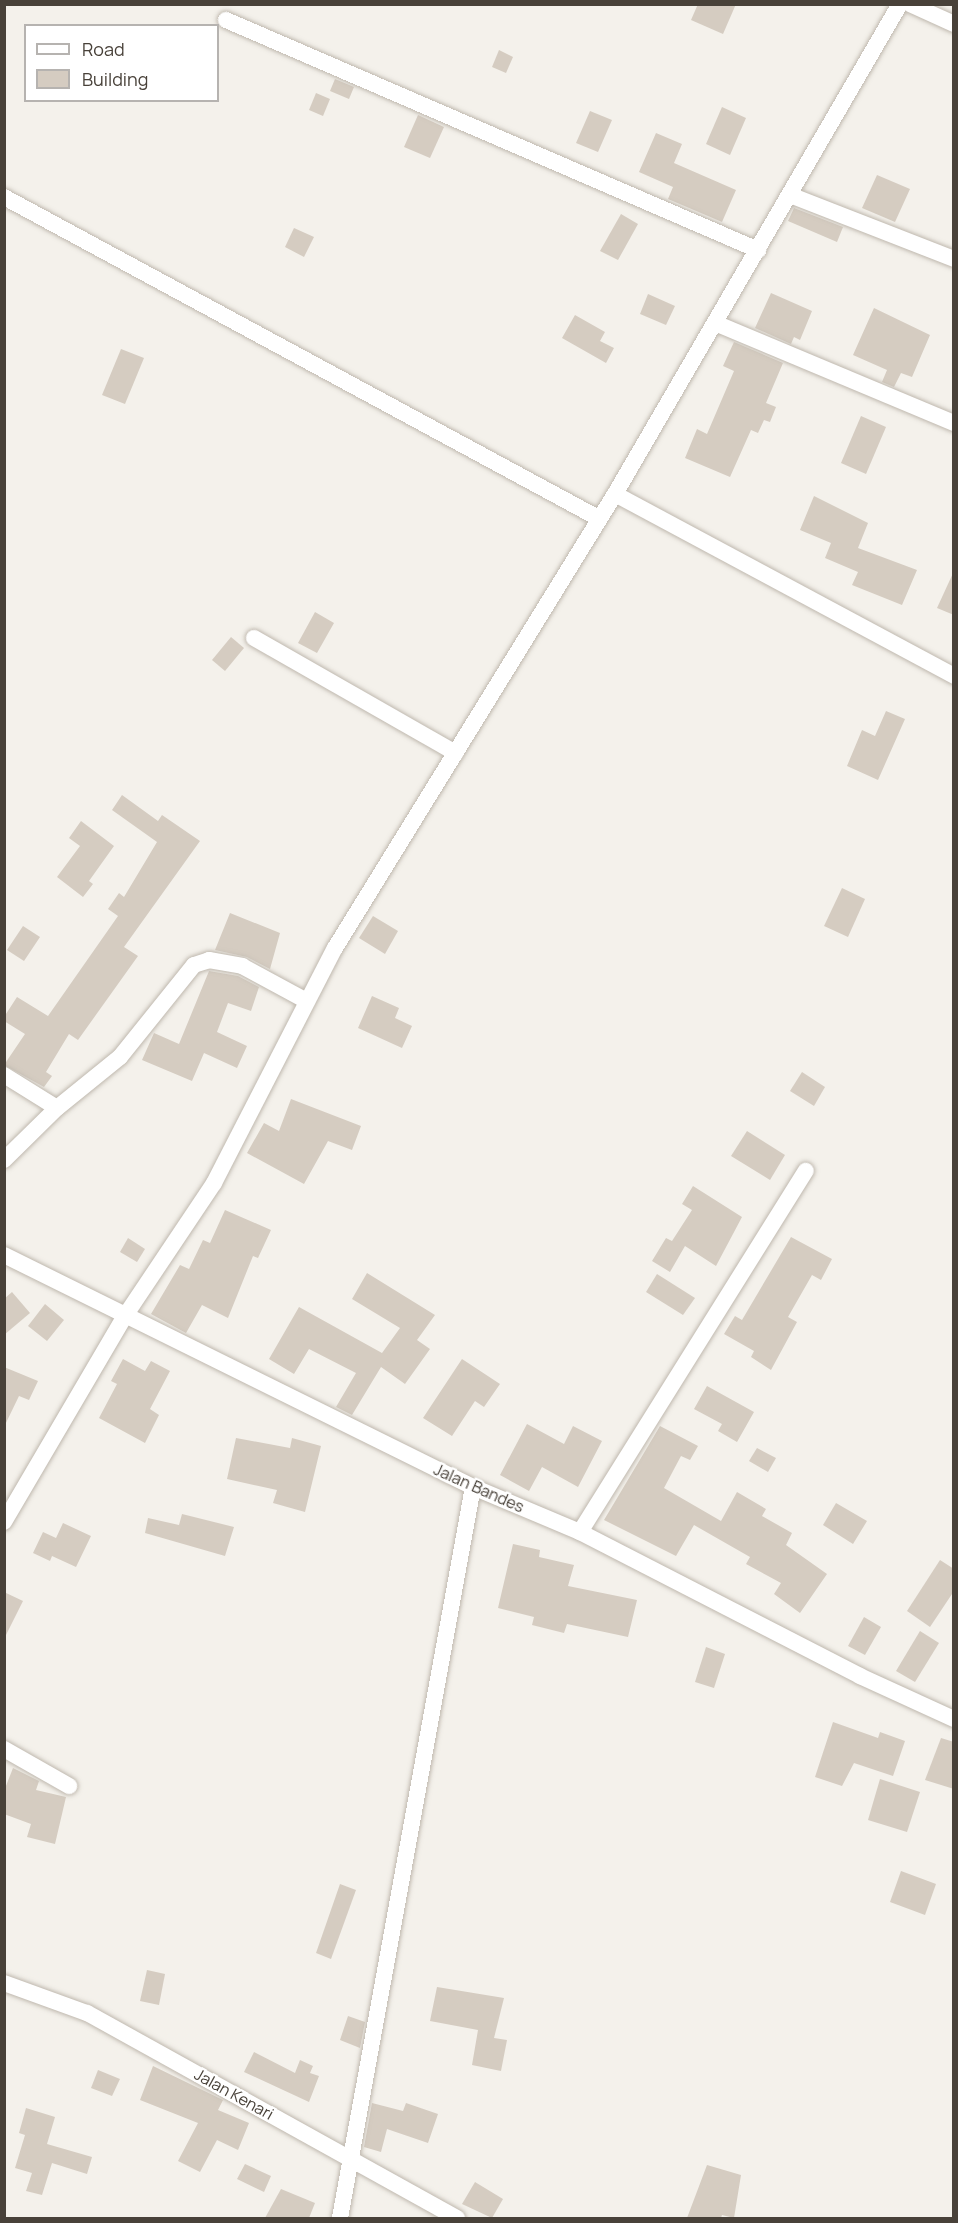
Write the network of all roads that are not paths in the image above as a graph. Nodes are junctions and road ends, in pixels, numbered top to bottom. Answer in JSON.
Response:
{"nodes":[{"id":1,"x":900,"y":4,"type":"edge"},
{"id":2,"x":910,"y":4,"type":"edge"},
{"id":3,"x":226,"y":20,"type":"dead end"},
{"id":4,"x":954,"y":24,"type":"edge"},
{"id":5,"x":790,"y":195,"type":"junction"},
{"id":6,"x":4,"y":197,"type":"edge"},
{"id":7,"x":758,"y":250,"type":"junction"},
{"id":8,"x":954,"y":259,"type":"edge"},
{"id":9,"x":715,"y":323,"type":"junction"},
{"id":10,"x":954,"y":423,"type":"edge"},
{"id":11,"x":615,"y":494,"type":"junction"},
{"id":12,"x":600,"y":519,"type":"junction"},
{"id":13,"x":254,"y":638,"type":"dead end"},
{"id":14,"x":954,"y":676,"type":"edge"},
{"id":15,"x":456,"y":753,"type":"junction"},
{"id":16,"x":305,"y":1000,"type":"junction"},
{"id":17,"x":4,"y":1075,"type":"edge"},
{"id":18,"x":57,"y":1108,"type":"junction"},
{"id":19,"x":4,"y":1160,"type":"edge"},
{"id":20,"x":806,"y":1171,"type":"dead end"},
{"id":21,"x":4,"y":1256,"type":"edge"},
{"id":22,"x":125,"y":1316,"type":"junction"},
{"id":23,"x":473,"y":1487,"type":"junction"},
{"id":24,"x":4,"y":1522,"type":"edge"},
{"id":25,"x":580,"y":1532,"type":"junction"},
{"id":26,"x":954,"y":1719,"type":"edge"},
{"id":27,"x":4,"y":1749,"type":"edge"},
{"id":28,"x":69,"y":1786,"type":"dead end"},
{"id":29,"x":4,"y":1983,"type":"edge"},
{"id":30,"x":352,"y":2162,"type":"junction"},
{"id":31,"x":340,"y":2218,"type":"edge"},
{"id":32,"x":457,"y":2218,"type":"edge"}],
"edges":[{"from":1,"to":5,"type":"street"},
{"from":2,"to":4,"type":"street"},
{"from":3,"to":7,"type":"street"},
{"from":5,"to":7,"type":"street"},
{"from":5,"to":8,"type":"street"},
{"from":6,"to":12,"type":"street"},
{"from":7,"to":9,"type":"street"},
{"from":9,"to":10,"type":"street"},
{"from":9,"to":11,"type":"street"},
{"from":11,"to":12,"type":"street"},
{"from":11,"to":14,"type":"street"},
{"from":12,"to":15,"type":"street"},
{"from":13,"to":15,"type":"street"},
{"from":15,"to":16,"type":"street"},
{"from":16,"to":18,"type":"street"},
{"from":16,"to":22,"type":"street"},
{"from":17,"to":18,"type":"street"},
{"from":18,"to":19,"type":"street"},
{"from":20,"to":25,"type":"street"},
{"from":21,"to":22,"type":"street","name":"Jalan Bandes"},
{"from":22,"to":23,"type":"street","name":"Jalan Bandes"},
{"from":22,"to":24,"type":"street"},
{"from":23,"to":25,"type":"street","name":"Jalan Bandes"},
{"from":23,"to":30,"type":"street"},
{"from":25,"to":26,"type":"street","name":"Jalan Bandes"},
{"from":27,"to":28,"type":"street"},
{"from":29,"to":30,"type":"street","name":"Jalan Kenari"},
{"from":30,"to":31,"type":"street"},
{"from":30,"to":32,"type":"street","name":"Jalan Kenari"}]}
